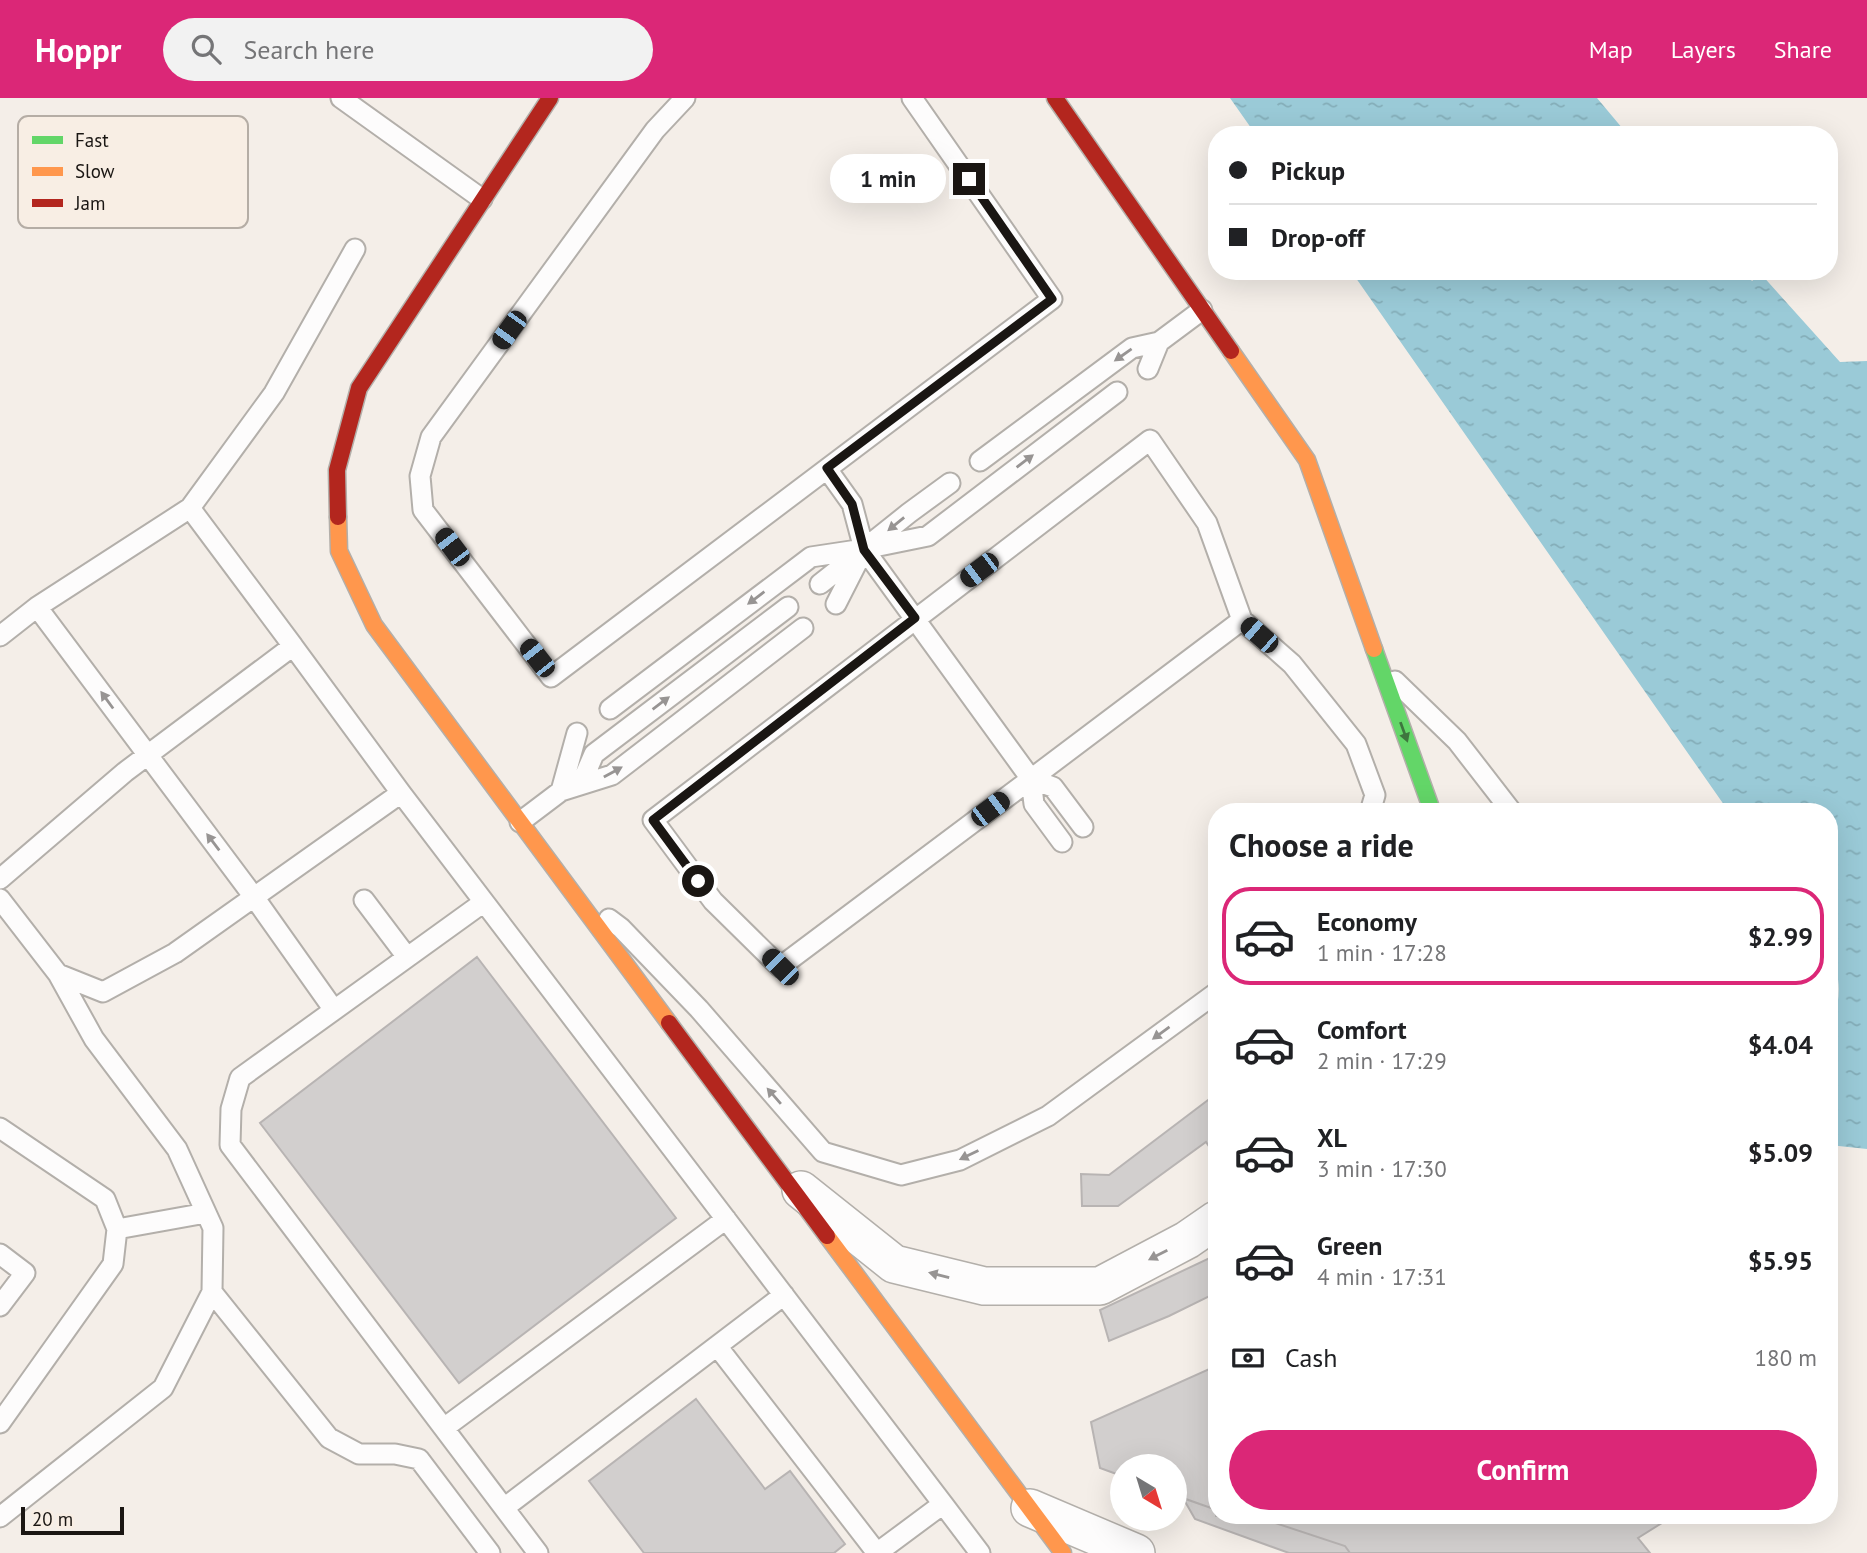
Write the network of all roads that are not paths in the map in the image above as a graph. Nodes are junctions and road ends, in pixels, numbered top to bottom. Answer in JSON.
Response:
{"nodes":[{"id":1,"x":341,"y":98,"type":"edge"},
{"id":2,"x":550,"y":98,"type":"edge"},
{"id":3,"x":685,"y":98,"type":"edge"},
{"id":4,"x":912,"y":98,"type":"edge"},
{"id":5,"x":1055,"y":98,"type":"edge"},
{"id":6,"x":482,"y":199,"type":"junction"},
{"id":7,"x":355,"y":249,"type":"dead end"},
{"id":8,"x":1202,"y":310,"type":"junction"},
{"id":9,"x":1159,"y":342,"type":"junction"},
{"id":10,"x":1148,"y":369,"type":"dead end"},
{"id":11,"x":1116,"y":392,"type":"dead end"},
{"id":12,"x":980,"y":461,"type":"dead end"},
{"id":13,"x":827,"y":468,"type":"junction"},
{"id":14,"x":950,"y":483,"type":"dead end"},
{"id":15,"x":190,"y":508,"type":"junction"},
{"id":16,"x":864,"y":550,"type":"junction"},
{"id":17,"x":820,"y":584,"type":"dead end"},
{"id":18,"x":836,"y":604,"type":"dead end"},
{"id":19,"x":37,"y":607,"type":"junction"},
{"id":20,"x":788,"y":607,"type":"dead end"},
{"id":21,"x":915,"y":618,"type":"junction"},
{"id":22,"x":1242,"y":620,"type":"junction"},
{"id":23,"x":803,"y":628,"type":"dead end"},
{"id":24,"x":0,"y":636,"type":"edge"},
{"id":25,"x":293,"y":646,"type":"junction"},
{"id":26,"x":1381,"y":668,"type":"junction"},
{"id":27,"x":610,"y":709,"type":"dead end"},
{"id":28,"x":577,"y":733,"type":"dead end"},
{"id":29,"x":147,"y":755,"type":"junction"},
{"id":30,"x":1031,"y":779,"type":"junction"},
{"id":31,"x":581,"y":784,"type":"junction"},
{"id":32,"x":561,"y":791,"type":"junction"},
{"id":33,"x":401,"y":793,"type":"junction"},
{"id":34,"x":1373,"y":803,"type":"edge"},
{"id":35,"x":1427,"y":803,"type":"edge"},
{"id":36,"x":1505,"y":803,"type":"edge"},
{"id":37,"x":520,"y":822,"type":"junction"},
{"id":38,"x":1083,"y":827,"type":"dead end"},
{"id":39,"x":1062,"y":842,"type":"dead end"},
{"id":40,"x":0,"y":879,"type":"edge"},
{"id":41,"x":573,"y":892,"type":"junction"},
{"id":42,"x":254,"y":897,"type":"junction"},
{"id":43,"x":0,"y":899,"type":"edge"},
{"id":44,"x":364,"y":900,"type":"dead end"},
{"id":45,"x":484,"y":902,"type":"junction"},
{"id":46,"x":407,"y":957,"type":"junction"},
{"id":47,"x":58,"y":974,"type":"junction"},
{"id":48,"x":1208,"y":999,"type":"edge"},
{"id":49,"x":334,"y":1010,"type":"junction"},
{"id":50,"x":0,"y":1128,"type":"edge"},
{"id":51,"x":784,"y":1177,"type":"junction"},
{"id":52,"x":206,"y":1213,"type":"junction"},
{"id":53,"x":726,"y":1219,"type":"junction"},
{"id":54,"x":1208,"y":1226,"type":"edge"},
{"id":55,"x":117,"y":1228,"type":"junction"},
{"id":56,"x":0,"y":1254,"type":"edge"},
{"id":57,"x":212,"y":1292,"type":"junction"},
{"id":58,"x":784,"y":1295,"type":"junction"},
{"id":59,"x":0,"y":1306,"type":"edge"},
{"id":60,"x":717,"y":1346,"type":"junction"},
{"id":61,"x":0,"y":1423,"type":"edge"},
{"id":62,"x":444,"y":1428,"type":"junction"},
{"id":63,"x":943,"y":1504,"type":"junction"},
{"id":64,"x":504,"y":1508,"type":"junction"},
{"id":65,"x":1030,"y":1508,"type":"junction"},
{"id":66,"x":0,"y":1517,"type":"edge"},
{"id":67,"x":490,"y":1553,"type":"edge"},
{"id":68,"x":538,"y":1553,"type":"edge"},
{"id":69,"x":980,"y":1553,"type":"edge"},
{"id":70,"x":1063,"y":1553,"type":"edge"},
{"id":71,"x":1136,"y":1553,"type":"edge"}],
"edges":[{"from":1,"to":6,"type":"lane"},
{"from":2,"to":6,"type":"street"},
{"from":3,"to":13,"type":"lane"},
{"from":4,"to":13,"type":"lane"},
{"from":5,"to":8,"type":"street"},
{"from":6,"to":37,"type":"street"},
{"from":7,"to":15,"type":"lane"},
{"from":8,"to":9,"type":"lane"},
{"from":8,"to":26,"type":"street"},
{"from":9,"to":10,"type":"lane"},
{"from":9,"to":12,"type":"lane","one_way":true},
{"from":16,"to":11,"type":"lane","one_way":true},
{"from":13,"to":16,"type":"lane"},
{"from":14,"to":16,"type":"lane","one_way":true},
{"from":15,"to":19,"type":"lane"},
{"from":15,"to":25,"type":"lane"},
{"from":16,"to":17,"type":"lane"},
{"from":16,"to":18,"type":"lane"},
{"from":16,"to":21,"type":"lane"},
{"from":16,"to":27,"type":"lane","one_way":true},
{"from":19,"to":24,"type":"lane"},
{"from":29,"to":19,"type":"lane","one_way":true},
{"from":31,"to":20,"type":"lane","one_way":true},
{"from":21,"to":22,"type":"lane"},
{"from":21,"to":30,"type":"lane"},
{"from":21,"to":30,"type":"lane"},
{"from":22,"to":30,"type":"lane"},
{"from":22,"to":34,"type":"lane"},
{"from":31,"to":23,"type":"lane","one_way":true},
{"from":25,"to":29,"type":"lane"},
{"from":25,"to":33,"type":"lane"},
{"from":26,"to":35,"type":"street","one_way":true},
{"from":26,"to":36,"type":"lane"},
{"from":28,"to":32,"type":"lane"},
{"from":29,"to":40,"type":"lane"},
{"from":42,"to":29,"type":"lane","one_way":true},
{"from":30,"to":38,"type":"lane"},
{"from":30,"to":39,"type":"lane"},
{"from":31,"to":32,"type":"lane"},
{"from":32,"to":37,"type":"lane"},
{"from":33,"to":42,"type":"lane"},
{"from":33,"to":45,"type":"lane"},
{"from":37,"to":41,"type":"street"},
{"from":48,"to":41,"type":"lane","one_way":true},
{"from":41,"to":51,"type":"street"},
{"from":42,"to":47,"type":"lane"},
{"from":42,"to":49,"type":"lane"},
{"from":43,"to":47,"type":"lane"},
{"from":44,"to":46,"type":"lane"},
{"from":45,"to":46,"type":"lane"},
{"from":45,"to":53,"type":"lane"},
{"from":46,"to":49,"type":"lane"},
{"from":47,"to":52,"type":"lane"},
{"from":49,"to":62,"type":"lane"},
{"from":50,"to":55,"type":"lane"},
{"from":54,"to":51,"type":"street","one_way":true},
{"from":51,"to":65,"type":"street"},
{"from":52,"to":55,"type":"lane"},
{"from":52,"to":57,"type":"lane"},
{"from":53,"to":58,"type":"lane"},
{"from":53,"to":62,"type":"lane"},
{"from":55,"to":61,"type":"lane"},
{"from":56,"to":59,"type":"lane"},
{"from":57,"to":66,"type":"lane"},
{"from":57,"to":67,"type":"lane"},
{"from":58,"to":60,"type":"lane"},
{"from":58,"to":63,"type":"lane"},
{"from":60,"to":63,"type":"lane"},
{"from":60,"to":64,"type":"lane"},
{"from":62,"to":64,"type":"lane"},
{"from":63,"to":69,"type":"lane"},
{"from":64,"to":68,"type":"lane"},
{"from":65,"to":70,"type":"street"},
{"from":65,"to":71,"type":"street"}]}
